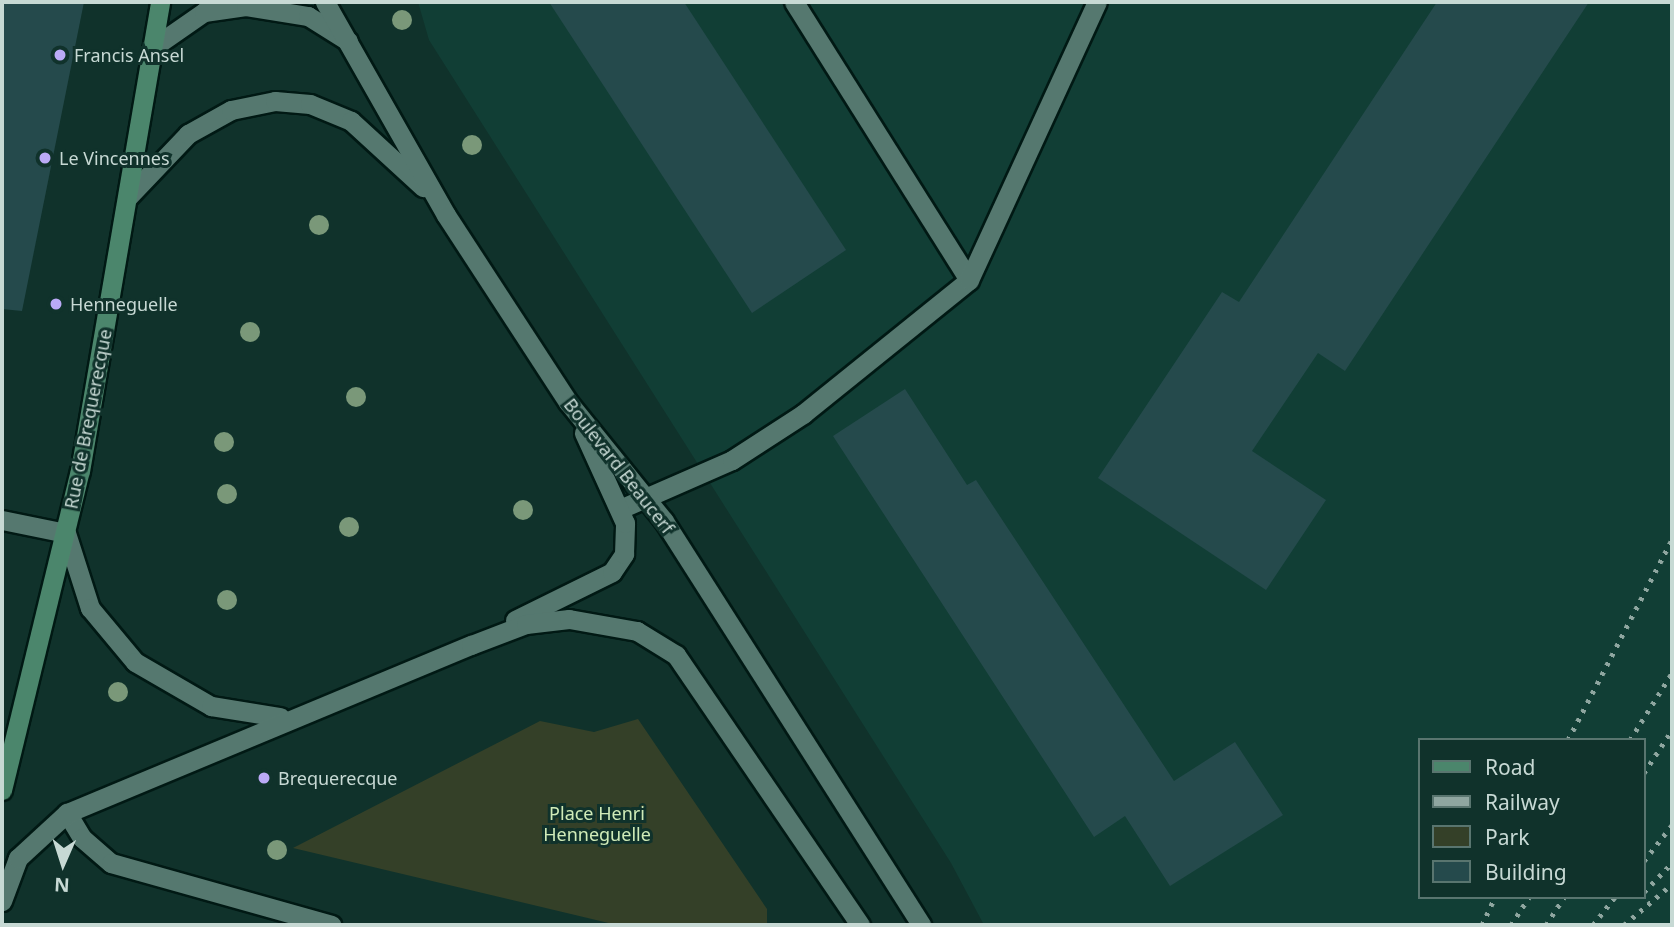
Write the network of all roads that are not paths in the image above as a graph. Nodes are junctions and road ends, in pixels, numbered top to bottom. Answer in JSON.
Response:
{"nodes":[{"id":1,"x":160,"y":2,"type":"edge"},
{"id":2,"x":325,"y":2,"type":"edge"},
{"id":3,"x":794,"y":2,"type":"edge"},
{"id":4,"x":1097,"y":2,"type":"edge"},
{"id":5,"x":155,"y":46,"type":"junction"},
{"id":6,"x":355,"y":46,"type":"junction"},
{"id":7,"x":129,"y":196,"type":"junction"},
{"id":8,"x":446,"y":215,"type":"junction"},
{"id":9,"x":969,"y":280,"type":"junction"},
{"id":10,"x":568,"y":402,"type":"junction"},
{"id":11,"x":645,"y":496,"type":"junction"},
{"id":12,"x":620,"y":509,"type":"junction"},
{"id":13,"x":2,"y":520,"type":"edge"},
{"id":14,"x":66,"y":533,"type":"junction"},
{"id":15,"x":471,"y":645,"type":"junction"},
{"id":16,"x":288,"y":717,"type":"junction"},
{"id":17,"x":2,"y":790,"type":"edge"},
{"id":18,"x":67,"y":813,"type":"junction"},
{"id":19,"x":2,"y":901,"type":"edge"},
{"id":20,"x":918,"y":924,"type":"edge"},
{"id":21,"x":331,"y":925,"type":"edge"},
{"id":22,"x":860,"y":925,"type":"edge"}],
"edges":[{"from":1,"to":5,"type":"main road","name":"Rue de Brequerecque"},
{"from":2,"to":6,"type":"street","name":"Boulevard Beaucerf"},
{"from":3,"to":9,"type":"street"},
{"from":4,"to":9,"type":"street"},
{"from":5,"to":6,"type":"street"},
{"from":5,"to":7,"type":"main road","name":"Rue de Brequerecque"},
{"from":6,"to":8,"type":"street","name":"Boulevard Beaucerf"},
{"from":7,"to":8,"type":"street"},
{"from":7,"to":14,"type":"main road","name":"Rue de Brequerecque"},
{"from":8,"to":10,"type":"street","name":"Boulevard Beaucerf"},
{"from":9,"to":11,"type":"street"},
{"from":10,"to":11,"type":"street","name":"Boulevard Beaucerf"},
{"from":10,"to":12,"type":"street"},
{"from":11,"to":12,"type":"street"},
{"from":11,"to":20,"type":"street","name":"Boulevard Beaucerf"},
{"from":12,"to":15,"type":"street"},
{"from":13,"to":14,"type":"street"},
{"from":14,"to":16,"type":"street"},
{"from":14,"to":17,"type":"main road","name":"Rue de Brequerecque"},
{"from":15,"to":16,"type":"street"},
{"from":15,"to":22,"type":"street"},
{"from":16,"to":18,"type":"street"},
{"from":18,"to":19,"type":"street"},
{"from":18,"to":21,"type":"street"}]}
